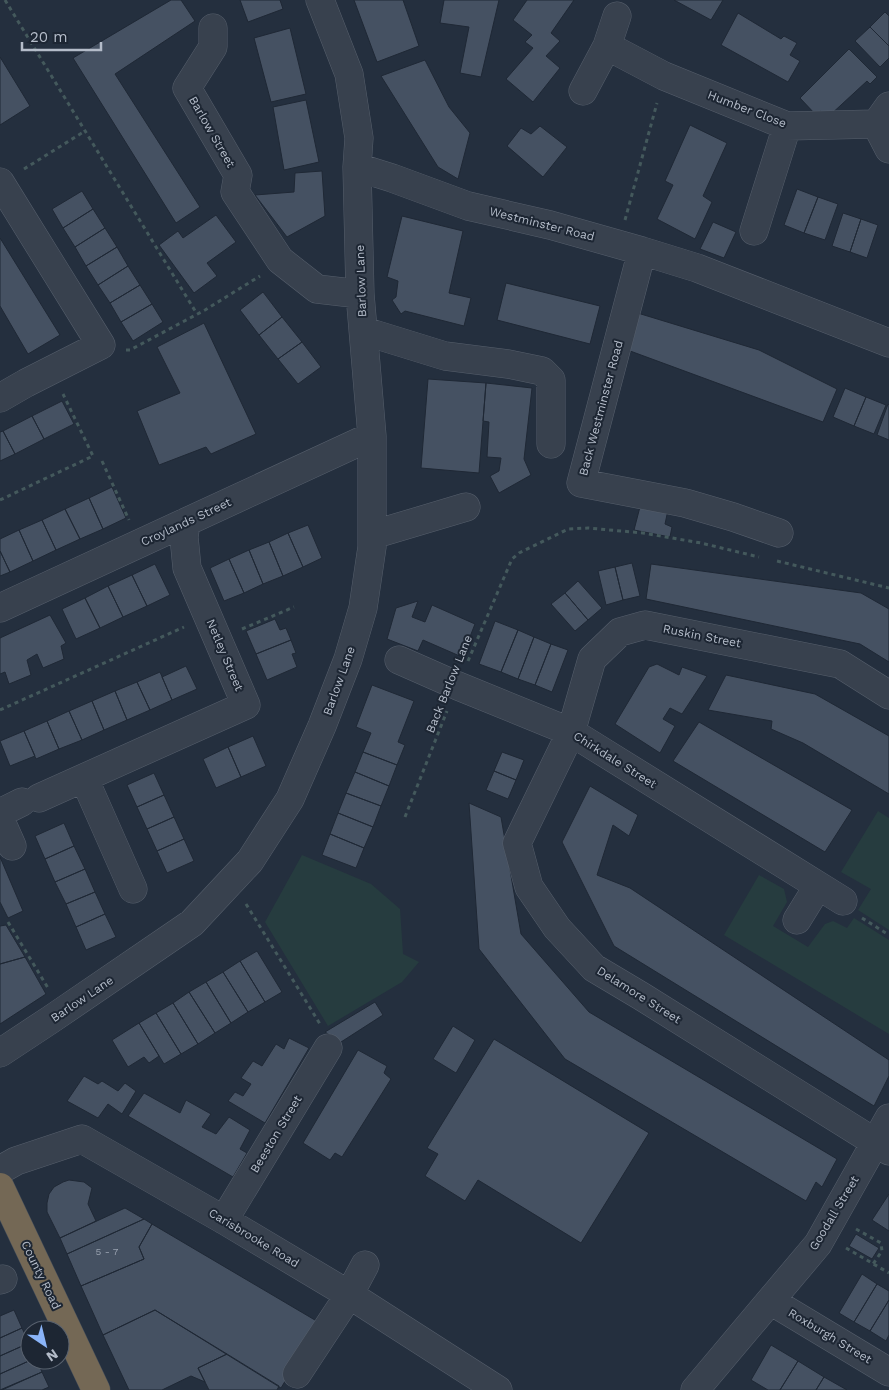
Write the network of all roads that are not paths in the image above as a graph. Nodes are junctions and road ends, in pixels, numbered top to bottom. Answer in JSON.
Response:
{"nodes":[{"id":1,"x":320,"y":0,"type":"edge"},
{"id":2,"x":617,"y":16,"type":"dead end"},
{"id":3,"x":213,"y":28,"type":"dead end"},
{"id":4,"x":607,"y":46,"type":"junction"},
{"id":5,"x":583,"y":91,"type":"dead end"},
{"id":6,"x":882,"y":115,"type":"edge"},
{"id":7,"x":787,"y":126,"type":"junction"},
{"id":8,"x":889,"y":149,"type":"edge"},
{"id":9,"x":358,"y":167,"type":"junction"},
{"id":10,"x":0,"y":183,"type":"edge"},
{"id":11,"x":754,"y":230,"type":"dead end"},
{"id":12,"x":631,"y":248,"type":"junction"},
{"id":13,"x":360,"y":294,"type":"junction"},
{"id":14,"x":364,"y":331,"type":"junction"},
{"id":15,"x":889,"y":342,"type":"edge"},
{"id":16,"x":0,"y":398,"type":"edge"},
{"id":17,"x":372,"y":436,"type":"junction"},
{"id":18,"x":551,"y":444,"type":"dead end"},
{"id":19,"x":466,"y":507,"type":"dead end"},
{"id":20,"x":186,"y":522,"type":"junction"},
{"id":21,"x":779,"y":533,"type":"dead end"},
{"id":22,"x":372,"y":535,"type":"junction"},
{"id":23,"x":0,"y":608,"type":"edge"},
{"id":24,"x":399,"y":660,"type":"dead end"},
{"id":25,"x":889,"y":695,"type":"edge"},
{"id":26,"x":571,"y":732,"type":"junction"},
{"id":27,"x":84,"y":778,"type":"junction"},
{"id":28,"x":20,"y":804,"type":"edge"},
{"id":29,"x":0,"y":820,"type":"edge"},
{"id":30,"x":12,"y":846,"type":"dead end"},
{"id":31,"x":818,"y":886,"type":"junction"},
{"id":32,"x":133,"y":889,"type":"dead end"},
{"id":33,"x":843,"y":901,"type":"dead end"},
{"id":34,"x":797,"y":920,"type":"dead end"},
{"id":35,"x":328,"y":1048,"type":"road end"},
{"id":36,"x":0,"y":1053,"type":"edge"},
{"id":37,"x":889,"y":1118,"type":"edge"},
{"id":38,"x":882,"y":1147,"type":"edge"},
{"id":39,"x":0,"y":1170,"type":"edge"},
{"id":40,"x":0,"y":1187,"type":"edge"},
{"id":41,"x":224,"y":1220,"type":"junction"},
{"id":42,"x":365,"y":1265,"type":"dead end"},
{"id":43,"x":349,"y":1295,"type":"junction"},
{"id":44,"x":770,"y":1301,"type":"junction"},
{"id":45,"x":889,"y":1372,"type":"edge"},
{"id":46,"x":297,"y":1374,"type":"dead end"},
{"id":47,"x":487,"y":1388,"type":"edge"},
{"id":48,"x":96,"y":1390,"type":"edge"},
{"id":49,"x":695,"y":1390,"type":"edge"}],
"edges":[{"from":1,"to":9,"type":"street"},
{"from":2,"to":4,"type":"street"},
{"from":3,"to":13,"type":"street","name":"Barlow Street"},
{"from":4,"to":5,"type":"street"},
{"from":4,"to":7,"type":"street","name":"Humber Close"},
{"from":6,"to":7,"type":"street","name":"Humber Close"},
{"from":6,"to":8,"type":"street"},
{"from":7,"to":11,"type":"street"},
{"from":9,"to":12,"type":"street","name":"Westminster Road"},
{"from":9,"to":13,"type":"street","name":"Barlow Lane"},
{"from":10,"to":16,"type":"street"},
{"from":12,"to":15,"type":"street","name":"Westminster Road"},
{"from":12,"to":21,"type":"street","name":"Back Westminster Road"},
{"from":13,"to":14,"type":"street","name":"Barlow Lane"},
{"from":14,"to":17,"type":"street","name":"Barlow Lane"},
{"from":14,"to":18,"type":"street"},
{"from":17,"to":20,"type":"street","name":"Croylands Street"},
{"from":17,"to":22,"type":"street","name":"Barlow Lane"},
{"from":19,"to":22,"type":"street"},
{"from":20,"to":23,"type":"street","name":"Croylands Street"},
{"from":20,"to":27,"type":"street","name":"Netley Street"},
{"from":22,"to":36,"type":"street","name":"Barlow Lane"},
{"from":24,"to":26,"type":"street","name":"Chirkdale Street"},
{"from":25,"to":26,"type":"street","name":"Ruskin Street"},
{"from":26,"to":31,"type":"street","name":"Chirkdale Street"},
{"from":26,"to":38,"type":"street","name":"Delamore Street"},
{"from":27,"to":28,"type":"street","name":"Netley Street"},
{"from":27,"to":32,"type":"street"},
{"from":29,"to":30,"type":"street"},
{"from":31,"to":33,"type":"street","name":"Chirkdale Street"},
{"from":31,"to":34,"type":"street"},
{"from":35,"to":41,"type":"street","name":"Beeston Street"},
{"from":37,"to":38,"type":"street","name":"Goodall Street"},
{"from":38,"to":44,"type":"street","name":"Goodall Street"},
{"from":39,"to":41,"type":"street","name":"Carisbrooke Road"},
{"from":40,"to":48,"type":"highway","name":"County Road"},
{"from":41,"to":43,"type":"street","name":"Carisbrooke Road"},
{"from":42,"to":43,"type":"street"},
{"from":43,"to":46,"type":"street"},
{"from":43,"to":47,"type":"street","name":"Carisbrooke Road"},
{"from":44,"to":45,"type":"street","name":"Roxburgh Street"},
{"from":44,"to":49,"type":"street","name":"Goodall Street"}]}
